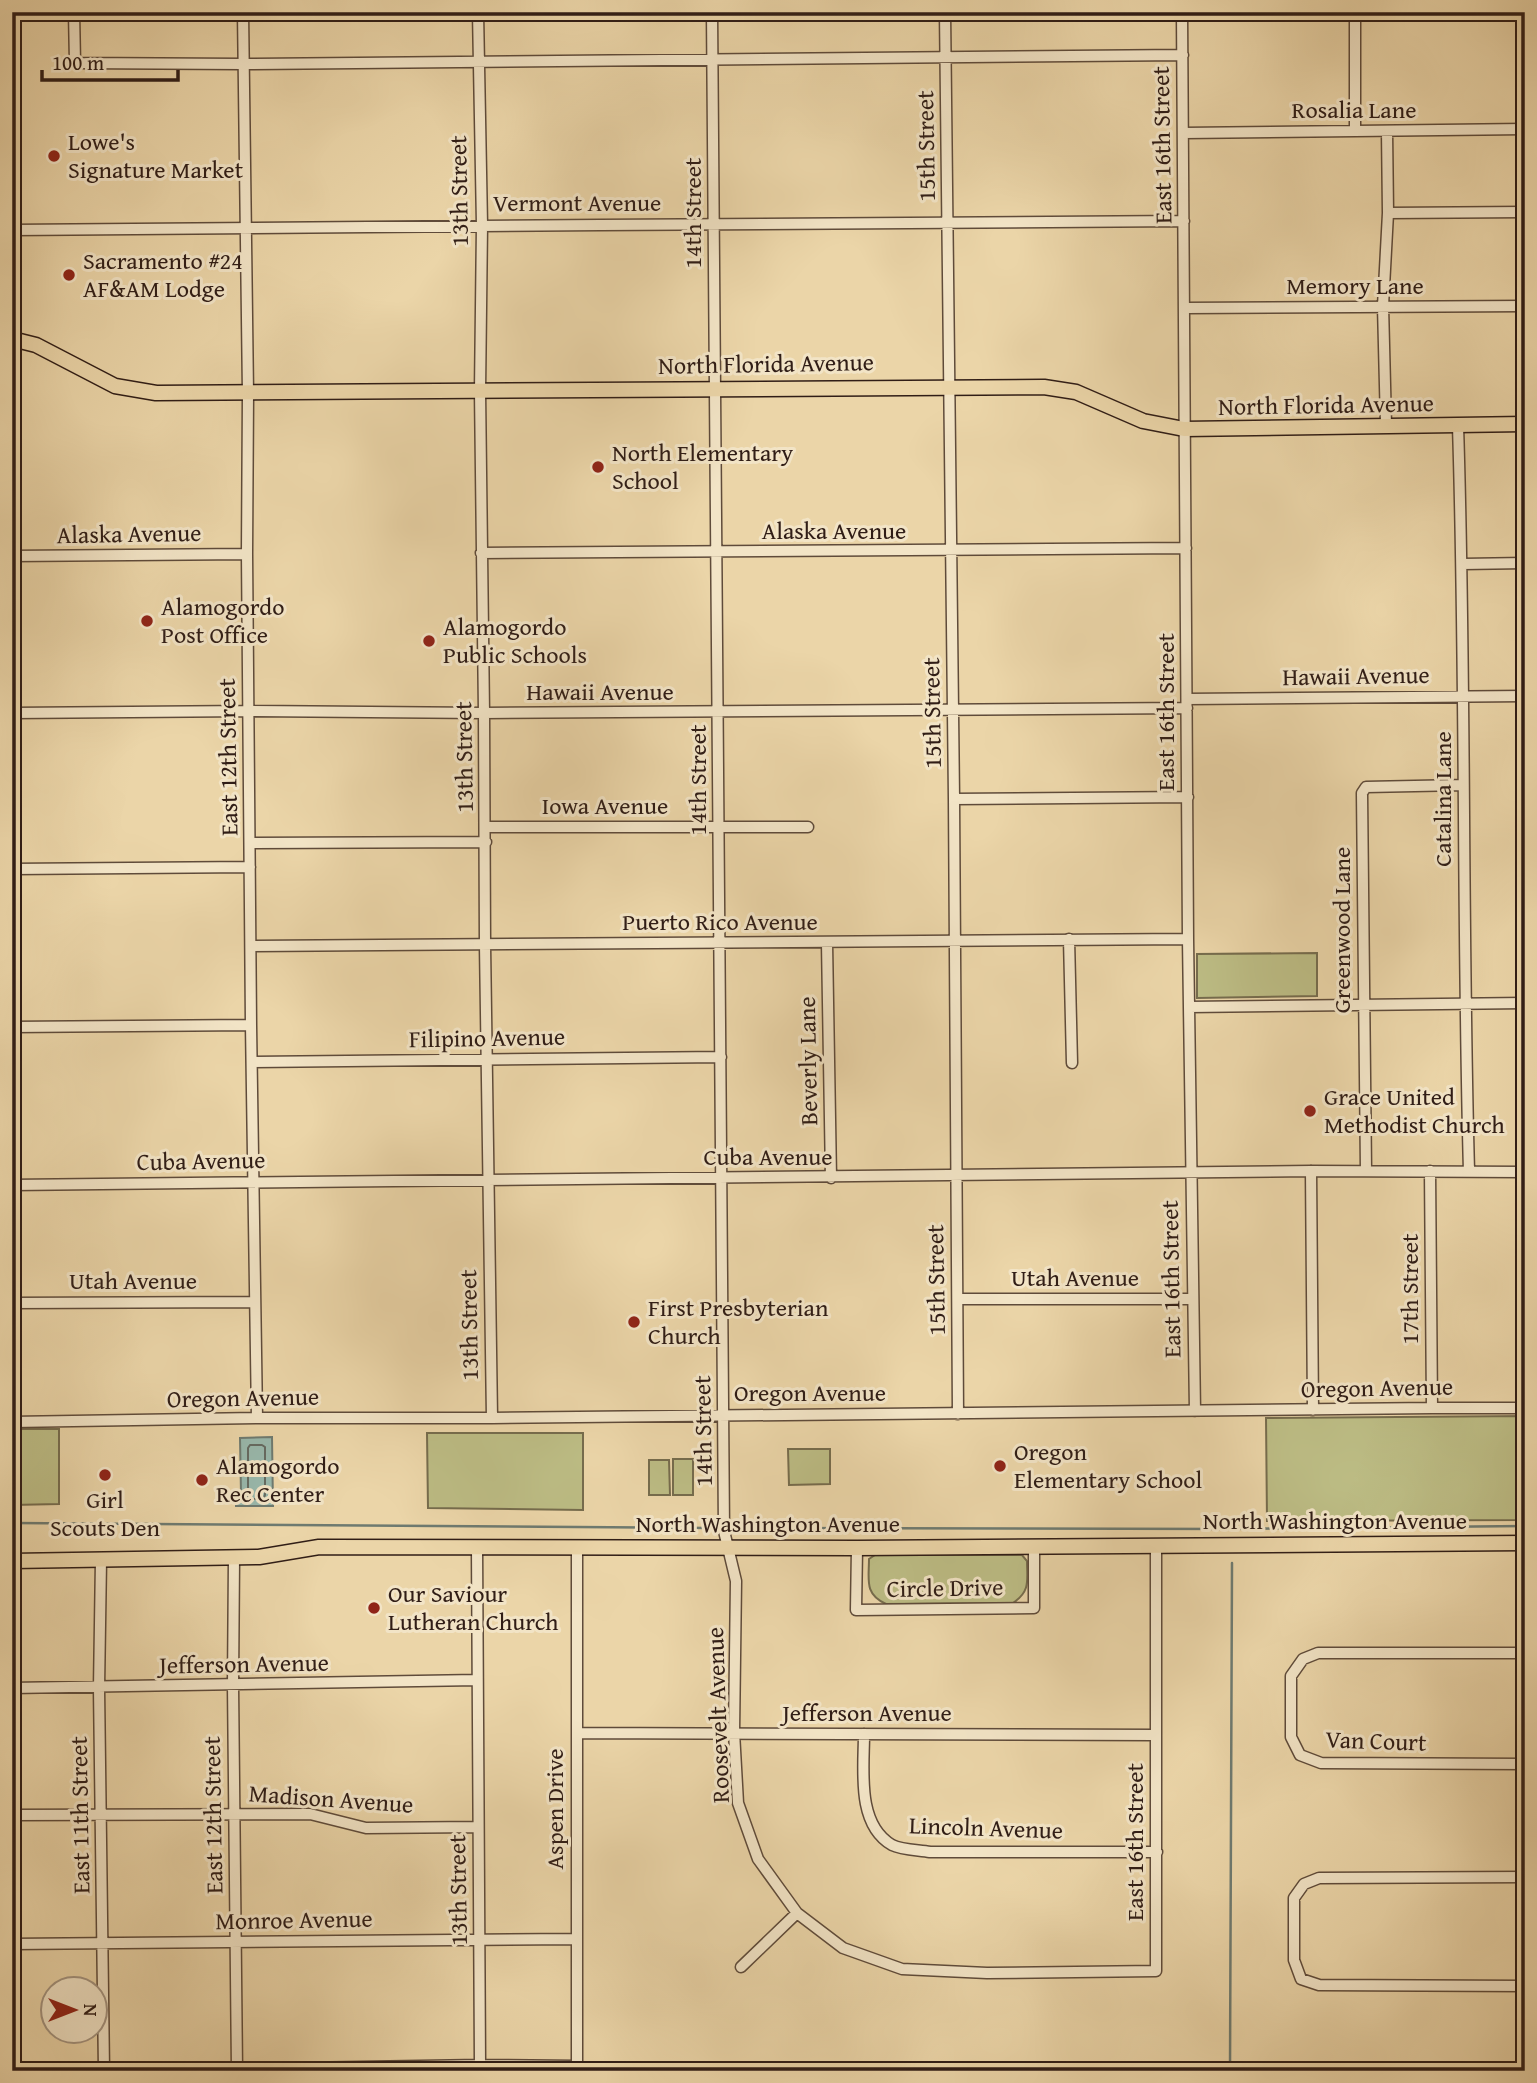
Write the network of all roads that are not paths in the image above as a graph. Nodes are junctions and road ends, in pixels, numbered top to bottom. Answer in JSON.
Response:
{"nodes":[{"id":1,"x":74,"y":12,"type":"edge"},
{"id":2,"x":243,"y":12,"type":"edge"},
{"id":3,"x":478,"y":12,"type":"edge"},
{"id":4,"x":712,"y":12,"type":"edge"},
{"id":5,"x":945,"y":12,"type":"edge"},
{"id":6,"x":1182,"y":12,"type":"edge"},
{"id":7,"x":1355,"y":12,"type":"edge"},
{"id":8,"x":1183,"y":55,"type":"junction"},
{"id":9,"x":712,"y":58,"type":"junction"},
{"id":10,"x":946,"y":58,"type":"junction"},
{"id":11,"x":478,"y":61,"type":"junction"},
{"id":12,"x":243,"y":64,"type":"junction"},
{"id":13,"x":1525,"y":129,"type":"edge"},
{"id":14,"x":1355,"y":131,"type":"junction"},
{"id":15,"x":1387,"y":131,"type":"junction"},
{"id":16,"x":1184,"y":133,"type":"junction"},
{"id":17,"x":1525,"y":212,"type":"edge"},
{"id":18,"x":1388,"y":213,"type":"junction"},
{"id":19,"x":1184,"y":221,"type":"junction"},
{"id":20,"x":947,"y":222,"type":"junction"},
{"id":21,"x":714,"y":223,"type":"junction"},
{"id":22,"x":482,"y":225,"type":"junction"},
{"id":23,"x":12,"y":230,"type":"edge"},
{"id":24,"x":246,"y":230,"type":"junction"},
{"id":25,"x":1383,"y":306,"type":"junction"},
{"id":26,"x":1525,"y":306,"type":"edge"},
{"id":27,"x":1185,"y":308,"type":"junction"},
{"id":28,"x":12,"y":339,"type":"edge"},
{"id":29,"x":949,"y":386,"type":"junction"},
{"id":30,"x":715,"y":387,"type":"junction"},
{"id":31,"x":480,"y":391,"type":"junction"},
{"id":32,"x":248,"y":394,"type":"junction"},
{"id":33,"x":1386,"y":425,"type":"junction"},
{"id":34,"x":1525,"y":425,"type":"edge"},
{"id":35,"x":1458,"y":426,"type":"junction"},
{"id":36,"x":1184,"y":429,"type":"junction"},
{"id":37,"x":1186,"y":548,"type":"junction"},
{"id":38,"x":951,"y":551,"type":"junction"},
{"id":39,"x":481,"y":553,"type":"junction"},
{"id":40,"x":717,"y":553,"type":"junction"},
{"id":41,"x":247,"y":554,"type":"junction"},
{"id":42,"x":12,"y":556,"type":"edge"},
{"id":43,"x":1525,"y":563,"type":"edge"},
{"id":44,"x":1463,"y":564,"type":"junction"},
{"id":45,"x":1464,"y":696,"type":"junction"},
{"id":46,"x":1525,"y":696,"type":"edge"},
{"id":47,"x":1187,"y":704,"type":"junction"},
{"id":48,"x":249,"y":711,"type":"junction"},
{"id":49,"x":952,"y":711,"type":"junction"},
{"id":50,"x":718,"y":712,"type":"junction"},
{"id":51,"x":12,"y":713,"type":"edge"},
{"id":52,"x":484,"y":713,"type":"junction"},
{"id":53,"x":1463,"y":785,"type":"junction"},
{"id":54,"x":1188,"y":797,"type":"junction"},
{"id":55,"x":954,"y":800,"type":"junction"},
{"id":56,"x":719,"y":826,"type":"junction"},
{"id":57,"x":485,"y":827,"type":"junction"},
{"id":58,"x":808,"y":827,"type":"dead end"},
{"id":59,"x":485,"y":842,"type":"junction"},
{"id":60,"x":250,"y":843,"type":"junction"},
{"id":61,"x":250,"y":867,"type":"junction"},
{"id":62,"x":12,"y":869,"type":"edge"},
{"id":63,"x":1069,"y":939,"type":"junction"},
{"id":64,"x":1188,"y":939,"type":"junction"},
{"id":65,"x":954,"y":941,"type":"junction"},
{"id":66,"x":720,"y":943,"type":"junction"},
{"id":67,"x":827,"y":943,"type":"junction"},
{"id":68,"x":485,"y":945,"type":"junction"},
{"id":69,"x":252,"y":946,"type":"junction"},
{"id":70,"x":1465,"y":1003,"type":"junction"},
{"id":71,"x":1525,"y":1003,"type":"edge"},
{"id":72,"x":1364,"y":1006,"type":"junction"},
{"id":73,"x":1189,"y":1007,"type":"junction"},
{"id":74,"x":251,"y":1025,"type":"junction"},
{"id":75,"x":12,"y":1027,"type":"edge"},
{"id":76,"x":721,"y":1057,"type":"junction"},
{"id":77,"x":486,"y":1059,"type":"junction"},
{"id":78,"x":253,"y":1062,"type":"junction"},
{"id":79,"x":1072,"y":1063,"type":"dead end"},
{"id":80,"x":1311,"y":1171,"type":"junction"},
{"id":81,"x":1366,"y":1171,"type":"junction"},
{"id":82,"x":1430,"y":1171,"type":"junction"},
{"id":83,"x":1469,"y":1171,"type":"junction"},
{"id":84,"x":1191,"y":1172,"type":"junction"},
{"id":85,"x":1525,"y":1172,"type":"edge"},
{"id":86,"x":956,"y":1176,"type":"junction"},
{"id":87,"x":721,"y":1178,"type":"junction"},
{"id":88,"x":831,"y":1178,"type":"junction"},
{"id":89,"x":253,"y":1181,"type":"junction"},
{"id":90,"x":488,"y":1181,"type":"junction"},
{"id":91,"x":12,"y":1185,"type":"edge"},
{"id":92,"x":958,"y":1299,"type":"junction"},
{"id":93,"x":1192,"y":1299,"type":"junction"},
{"id":94,"x":254,"y":1302,"type":"junction"},
{"id":95,"x":12,"y":1303,"type":"edge"},
{"id":96,"x":1432,"y":1408,"type":"junction"},
{"id":97,"x":1525,"y":1408,"type":"edge"},
{"id":98,"x":1313,"y":1410,"type":"junction"},
{"id":99,"x":1195,"y":1411,"type":"junction"},
{"id":100,"x":958,"y":1413,"type":"junction"},
{"id":101,"x":723,"y":1415,"type":"junction"},
{"id":102,"x":257,"y":1418,"type":"junction"},
{"id":103,"x":492,"y":1418,"type":"junction"},
{"id":104,"x":12,"y":1422,"type":"edge"},
{"id":105,"x":1525,"y":1543,"type":"edge"},
{"id":106,"x":1156,"y":1545,"type":"junction"},
{"id":107,"x":577,"y":1546,"type":"junction"},
{"id":108,"x":1034,"y":1546,"type":"junction"},
{"id":109,"x":477,"y":1547,"type":"junction"},
{"id":110,"x":727,"y":1547,"type":"junction"},
{"id":111,"x":857,"y":1548,"type":"junction"},
{"id":112,"x":234,"y":1558,"type":"junction"},
{"id":113,"x":101,"y":1560,"type":"junction"},
{"id":114,"x":12,"y":1561,"type":"edge"},
{"id":115,"x":1525,"y":1653,"type":"edge"},
{"id":116,"x":477,"y":1680,"type":"junction"},
{"id":117,"x":233,"y":1685,"type":"junction"},
{"id":118,"x":12,"y":1688,"type":"edge"},
{"id":119,"x":99,"y":1688,"type":"junction"},
{"id":120,"x":734,"y":1732,"type":"junction"},
{"id":121,"x":577,"y":1733,"type":"junction"},
{"id":122,"x":864,"y":1734,"type":"junction"},
{"id":123,"x":1157,"y":1735,"type":"junction"},
{"id":124,"x":1525,"y":1764,"type":"edge"},
{"id":125,"x":234,"y":1814,"type":"junction"},
{"id":126,"x":12,"y":1815,"type":"edge"},
{"id":127,"x":102,"y":1815,"type":"junction"},
{"id":128,"x":478,"y":1827,"type":"junction"},
{"id":129,"x":1157,"y":1852,"type":"junction"},
{"id":130,"x":1525,"y":1877,"type":"edge"},
{"id":131,"x":797,"y":1913,"type":"junction"},
{"id":132,"x":480,"y":1939,"type":"junction"},
{"id":133,"x":575,"y":1939,"type":"junction"},
{"id":134,"x":236,"y":1941,"type":"junction"},
{"id":135,"x":103,"y":1943,"type":"junction"},
{"id":136,"x":12,"y":1944,"type":"edge"},
{"id":137,"x":741,"y":1967,"type":"dead end"},
{"id":138,"x":1156,"y":1970,"type":"joint"},
{"id":139,"x":1525,"y":1986,"type":"edge"},
{"id":140,"x":480,"y":2065,"type":"junction"},
{"id":141,"x":577,"y":2069,"type":"edge"},
{"id":142,"x":237,"y":2070,"type":"edge"},
{"id":143,"x":104,"y":2071,"type":"edge"},
{"id":144,"x":124,"y":2071,"type":"edge"}],
"edges":[{"from":1,"to":12,"type":"street"},
{"from":2,"to":12,"type":"street","name":"East 12th Street"},
{"from":3,"to":11,"type":"street","name":"13th Street"},
{"from":4,"to":9,"type":"street","name":"14th Street"},
{"from":5,"to":10,"type":"street","name":"15th Street"},
{"from":6,"to":8,"type":"street","name":"East 16th Street"},
{"from":7,"to":14,"type":"street"},
{"from":8,"to":10,"type":"street"},
{"from":8,"to":16,"type":"street","name":"East 16th Street"},
{"from":9,"to":10,"type":"street"},
{"from":9,"to":11,"type":"street"},
{"from":9,"to":21,"type":"street","name":"14th Street"},
{"from":10,"to":20,"type":"street","name":"15th Street"},
{"from":11,"to":12,"type":"street"},
{"from":11,"to":22,"type":"street","name":"13th Street"},
{"from":12,"to":24,"type":"street","name":"East 12th Street"},
{"from":13,"to":15,"type":"street","name":"Rosalia Lane"},
{"from":14,"to":15,"type":"street","name":"Rosalia Lane"},
{"from":14,"to":16,"type":"street","name":"Rosalia Lane"},
{"from":15,"to":18,"type":"street"},
{"from":16,"to":19,"type":"street","name":"East 16th Street"},
{"from":17,"to":18,"type":"street"},
{"from":18,"to":25,"type":"street"},
{"from":19,"to":20,"type":"street","name":"Vermont Avenue"},
{"from":19,"to":27,"type":"street","name":"East 16th Street"},
{"from":20,"to":21,"type":"street","name":"Vermont Avenue"},
{"from":20,"to":29,"type":"street","name":"15th Street"},
{"from":21,"to":22,"type":"street","name":"Vermont Avenue"},
{"from":21,"to":30,"type":"street","name":"14th Street"},
{"from":22,"to":24,"type":"street","name":"Vermont Avenue"},
{"from":22,"to":31,"type":"street","name":"13th Street"},
{"from":23,"to":24,"type":"street","name":"Vermont Avenue"},
{"from":24,"to":32,"type":"street","name":"East 12th Street"},
{"from":25,"to":26,"type":"street","name":"Memory Lane"},
{"from":25,"to":27,"type":"street","name":"Memory Lane"},
{"from":25,"to":33,"type":"street"},
{"from":27,"to":36,"type":"street","name":"East 16th Street"},
{"from":28,"to":32,"type":"main road","name":"North Florida Avenue"},
{"from":29,"to":30,"type":"main road","name":"North Florida Avenue"},
{"from":29,"to":36,"type":"main road","name":"North Florida Avenue"},
{"from":29,"to":38,"type":"street","name":"15th Street"},
{"from":30,"to":31,"type":"main road","name":"North Florida Avenue"},
{"from":30,"to":40,"type":"street","name":"14th Street"},
{"from":31,"to":32,"type":"main road","name":"North Florida Avenue"},
{"from":31,"to":39,"type":"street","name":"13th Street"},
{"from":32,"to":41,"type":"street","name":"East 12th Street"},
{"from":33,"to":35,"type":"main road","name":"North Florida Avenue"},
{"from":33,"to":36,"type":"main road","name":"North Florida Avenue"},
{"from":34,"to":35,"type":"main road","name":"North Florida Avenue"},
{"from":35,"to":44,"type":"street","name":"Catalina Lane"},
{"from":36,"to":37,"type":"street","name":"East 16th Street"},
{"from":37,"to":38,"type":"street","name":"Alaska Avenue"},
{"from":37,"to":47,"type":"street","name":"East 16th Street"},
{"from":38,"to":40,"type":"street","name":"Alaska Avenue"},
{"from":38,"to":49,"type":"street","name":"15th Street"},
{"from":39,"to":40,"type":"street","name":"Alaska Avenue"},
{"from":39,"to":52,"type":"street","name":"13th Street"},
{"from":40,"to":50,"type":"street","name":"14th Street"},
{"from":41,"to":42,"type":"street","name":"Alaska Avenue"},
{"from":41,"to":48,"type":"street","name":"East 12th Street"},
{"from":43,"to":44,"type":"street"},
{"from":44,"to":45,"type":"street","name":"Catalina Lane"},
{"from":45,"to":46,"type":"street","name":"Hawaii Avenue"},
{"from":45,"to":47,"type":"street","name":"Hawaii Avenue"},
{"from":45,"to":53,"type":"street","name":"Catalina Lane"},
{"from":47,"to":49,"type":"street","name":"Hawaii Avenue"},
{"from":47,"to":54,"type":"street","name":"East 16th Street"},
{"from":48,"to":51,"type":"street","name":"Hawaii Avenue"},
{"from":48,"to":52,"type":"street","name":"Hawaii Avenue"},
{"from":48,"to":60,"type":"street","name":"East 12th Street"},
{"from":49,"to":50,"type":"street","name":"Hawaii Avenue"},
{"from":49,"to":55,"type":"street","name":"15th Street"},
{"from":50,"to":52,"type":"street","name":"Hawaii Avenue"},
{"from":50,"to":56,"type":"street","name":"14th Street"},
{"from":52,"to":57,"type":"street","name":"13th Street"},
{"from":53,"to":70,"type":"street","name":"Catalina Lane"},
{"from":53,"to":72,"type":"street","name":"Greenwood Lane"},
{"from":54,"to":55,"type":"street"},
{"from":54,"to":64,"type":"street","name":"East 16th Street"},
{"from":55,"to":65,"type":"street","name":"15th Street"},
{"from":56,"to":57,"type":"street","name":"Iowa Avenue"},
{"from":56,"to":58,"type":"street","name":"Iowa Avenue"},
{"from":56,"to":66,"type":"street","name":"14th Street"},
{"from":57,"to":59,"type":"street","name":"13th Street"},
{"from":59,"to":60,"type":"street"},
{"from":59,"to":68,"type":"street","name":"13th Street"},
{"from":60,"to":61,"type":"street","name":"East 12th Street"},
{"from":61,"to":62,"type":"street"},
{"from":61,"to":69,"type":"street","name":"East 12th Street"},
{"from":63,"to":64,"type":"street","name":"Puerto Rico Avenue"},
{"from":63,"to":65,"type":"street","name":"Puerto Rico Avenue"},
{"from":63,"to":79,"type":"street"},
{"from":64,"to":73,"type":"street","name":"East 16th Street"},
{"from":65,"to":67,"type":"street","name":"Puerto Rico Avenue"},
{"from":65,"to":86,"type":"street","name":"15th Street"},
{"from":66,"to":67,"type":"street","name":"Puerto Rico Avenue"},
{"from":66,"to":68,"type":"street","name":"Puerto Rico Avenue"},
{"from":66,"to":76,"type":"street","name":"14th Street"},
{"from":67,"to":88,"type":"street","name":"Beverly Lane"},
{"from":68,"to":69,"type":"street","name":"Puerto Rico Avenue"},
{"from":68,"to":77,"type":"street","name":"13th Street"},
{"from":69,"to":74,"type":"street","name":"East 12th Street"},
{"from":70,"to":71,"type":"street"},
{"from":70,"to":72,"type":"street"},
{"from":70,"to":83,"type":"street","name":"Catalina Lane"},
{"from":72,"to":73,"type":"street"},
{"from":72,"to":81,"type":"street","name":"Greenwood Lane"},
{"from":73,"to":84,"type":"street","name":"East 16th Street"},
{"from":74,"to":75,"type":"street"},
{"from":74,"to":78,"type":"street","name":"East 12th Street"},
{"from":76,"to":77,"type":"street","name":"Filipino Avenue"},
{"from":76,"to":87,"type":"street","name":"14th Street"},
{"from":77,"to":78,"type":"street","name":"Filipino Avenue"},
{"from":77,"to":90,"type":"street","name":"13th Street"},
{"from":78,"to":89,"type":"street","name":"East 12th Street"},
{"from":80,"to":81,"type":"street","name":"Cuba Avenue"},
{"from":80,"to":84,"type":"street","name":"Cuba Avenue"},
{"from":80,"to":98,"type":"street"},
{"from":81,"to":82,"type":"street","name":"Cuba Avenue"},
{"from":82,"to":83,"type":"street","name":"Cuba Avenue"},
{"from":82,"to":96,"type":"street","name":"17th Street"},
{"from":83,"to":85,"type":"street","name":"Cuba Avenue"},
{"from":84,"to":86,"type":"street","name":"Cuba Avenue"},
{"from":84,"to":93,"type":"street","name":"East 16th Street"},
{"from":86,"to":88,"type":"street","name":"Cuba Avenue"},
{"from":86,"to":92,"type":"street","name":"15th Street"},
{"from":87,"to":88,"type":"street","name":"Cuba Avenue"},
{"from":87,"to":90,"type":"street","name":"Cuba Avenue"},
{"from":87,"to":101,"type":"street","name":"14th Street"},
{"from":89,"to":90,"type":"street","name":"Cuba Avenue"},
{"from":89,"to":91,"type":"street","name":"Cuba Avenue"},
{"from":89,"to":94,"type":"street","name":"East 12th Street"},
{"from":90,"to":103,"type":"street","name":"13th Street"},
{"from":92,"to":93,"type":"street","name":"Utah Avenue"},
{"from":92,"to":100,"type":"street","name":"15th Street"},
{"from":93,"to":99,"type":"street","name":"East 16th Street"},
{"from":94,"to":95,"type":"street","name":"Utah Avenue"},
{"from":94,"to":102,"type":"street","name":"East 12th Street"},
{"from":96,"to":97,"type":"street","name":"Oregon Avenue"},
{"from":96,"to":98,"type":"street","name":"Oregon Avenue"},
{"from":98,"to":99,"type":"street","name":"Oregon Avenue"},
{"from":99,"to":100,"type":"street","name":"Oregon Avenue"},
{"from":100,"to":101,"type":"street","name":"Oregon Avenue"},
{"from":101,"to":103,"type":"street","name":"Oregon Avenue"},
{"from":101,"to":110,"type":"street","name":"14th Street"},
{"from":102,"to":103,"type":"street","name":"Oregon Avenue"},
{"from":102,"to":104,"type":"street","name":"Oregon Avenue"},
{"from":105,"to":106,"type":"main road","name":"North Washington Avenue"},
{"from":106,"to":108,"type":"main road","name":"North Washington Avenue"},
{"from":106,"to":123,"type":"street","name":"East 16th Street"},
{"from":107,"to":109,"type":"main road","name":"North Washington Avenue"},
{"from":107,"to":110,"type":"main road","name":"North Washington Avenue"},
{"from":107,"to":121,"type":"street","name":"Aspen Drive"},
{"from":108,"to":111,"type":"main road","name":"North Washington Avenue"},
{"from":108,"to":111,"type":"street","name":"Circle Drive"},
{"from":109,"to":112,"type":"main road","name":"North Washington Avenue"},
{"from":109,"to":116,"type":"street","name":"13th Street"},
{"from":110,"to":111,"type":"main road","name":"North Washington Avenue"},
{"from":110,"to":120,"type":"street","name":"Roosevelt Avenue"},
{"from":112,"to":113,"type":"main road","name":"North Washington Avenue"},
{"from":112,"to":117,"type":"street","name":"East 12th Street"},
{"from":113,"to":114,"type":"main road","name":"North Washington Avenue"},
{"from":113,"to":119,"type":"street","name":"East 11th Street"},
{"from":115,"to":124,"type":"street","name":"Van Court"},
{"from":116,"to":117,"type":"street","name":"Jefferson Avenue"},
{"from":116,"to":128,"type":"street","name":"13th Street"},
{"from":117,"to":119,"type":"street","name":"Jefferson Avenue"},
{"from":117,"to":125,"type":"street","name":"East 12th Street"},
{"from":118,"to":119,"type":"street","name":"Jefferson Avenue"},
{"from":119,"to":127,"type":"street","name":"East 11th Street"},
{"from":120,"to":121,"type":"street","name":"Jefferson Avenue"},
{"from":120,"to":122,"type":"street","name":"Jefferson Avenue"},
{"from":120,"to":131,"type":"street","name":"Roosevelt Avenue"},
{"from":121,"to":133,"type":"street","name":"Aspen Drive"},
{"from":122,"to":123,"type":"street","name":"Jefferson Avenue"},
{"from":122,"to":129,"type":"street","name":"Lincoln Avenue"},
{"from":123,"to":129,"type":"street","name":"East 16th Street"},
{"from":125,"to":127,"type":"street","name":"Madison Avenue"},
{"from":125,"to":128,"type":"street","name":"Madison Avenue"},
{"from":125,"to":134,"type":"street","name":"East 12th Street"},
{"from":126,"to":127,"type":"street","name":"Madison Avenue"},
{"from":127,"to":135,"type":"street","name":"East 11th Street"},
{"from":128,"to":132,"type":"street","name":"13th Street"},
{"from":129,"to":138,"type":"street","name":"East 16th Street"},
{"from":130,"to":139,"type":"street"},
{"from":131,"to":137,"type":"street"},
{"from":131,"to":138,"type":"street","name":"Roosevelt Avenue"},
{"from":132,"to":133,"type":"street","name":"Monroe Avenue"},
{"from":132,"to":134,"type":"street","name":"Monroe Avenue"},
{"from":132,"to":140,"type":"street","name":"13th Street"},
{"from":133,"to":141,"type":"street","name":"Aspen Drive"},
{"from":134,"to":135,"type":"street","name":"Monroe Avenue"},
{"from":134,"to":142,"type":"street","name":"East 12th Street"},
{"from":135,"to":136,"type":"street","name":"Monroe Avenue"},
{"from":135,"to":143,"type":"street","name":"East 11th Street"},
{"from":140,"to":141,"type":"street"},
{"from":140,"to":142,"type":"street"},
{"from":142,"to":144,"type":"street"}]}
